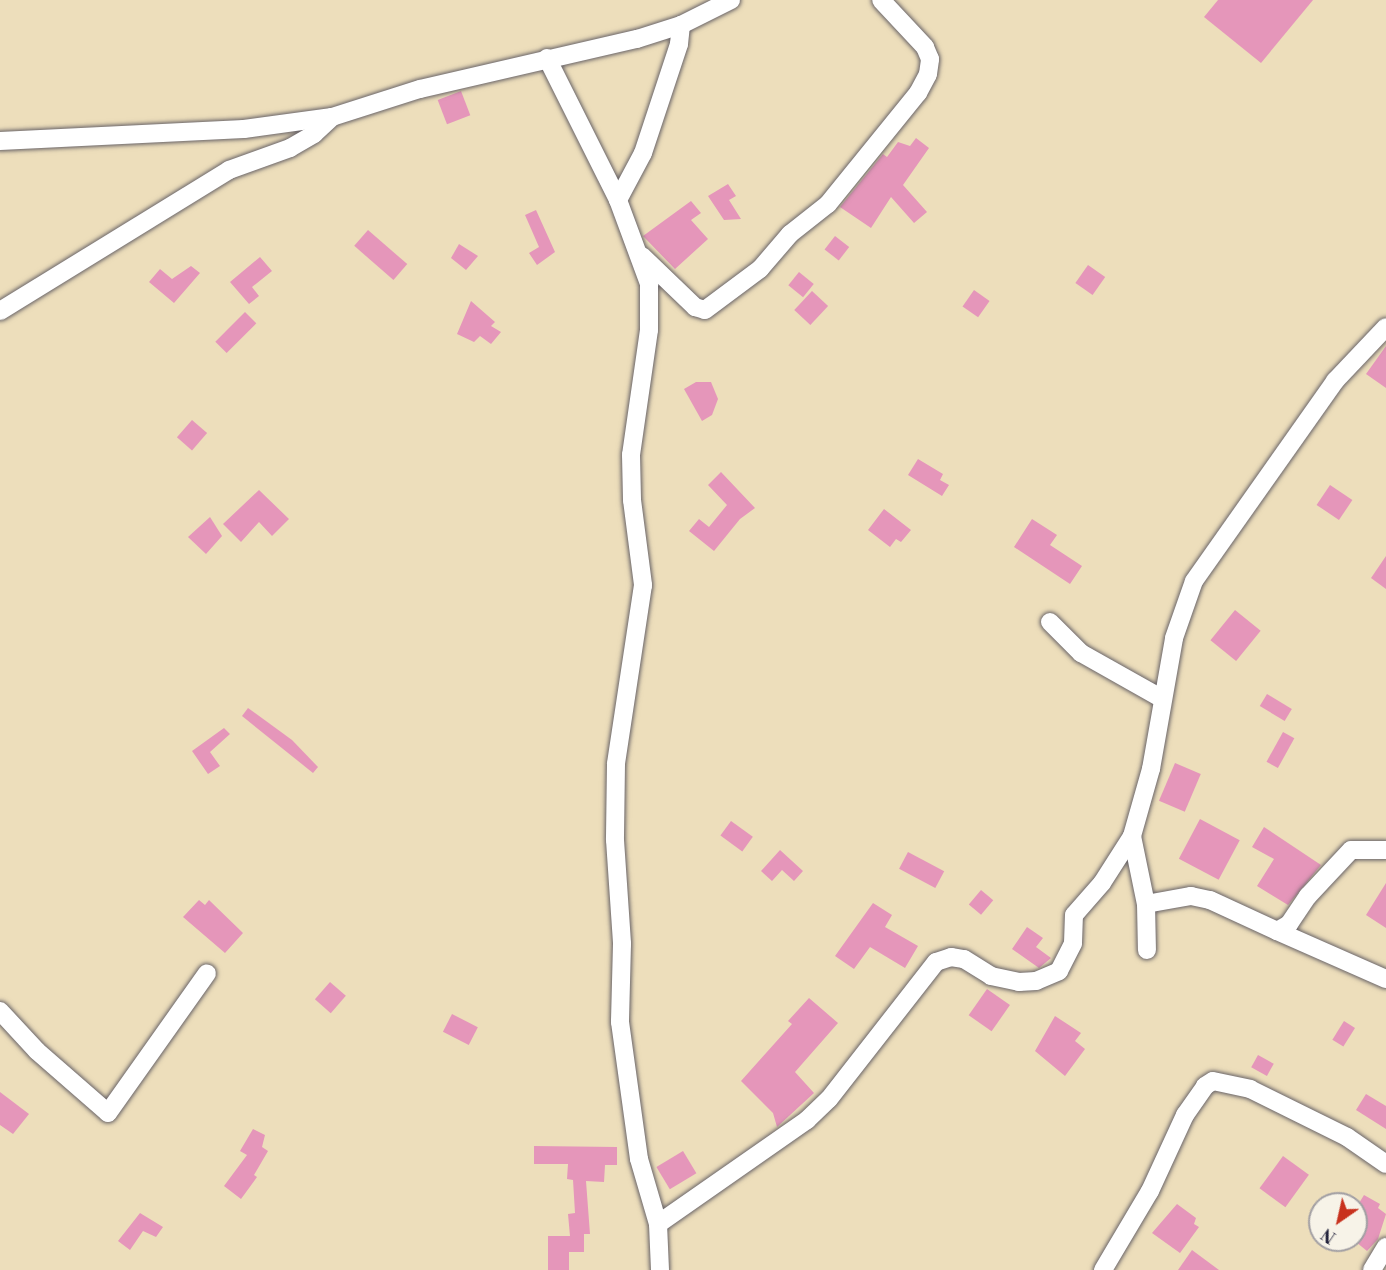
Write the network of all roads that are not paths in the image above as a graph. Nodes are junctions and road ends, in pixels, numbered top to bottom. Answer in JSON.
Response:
{"nodes":[{"id":1,"x":731,"y":0,"type":"edge"},
{"id":2,"x":881,"y":0,"type":"edge"},
{"id":3,"x":681,"y":25,"type":"junction"},
{"id":4,"x":547,"y":58,"type":"junction"},
{"id":5,"x":332,"y":117,"type":"junction"},
{"id":6,"x":0,"y":141,"type":"edge"},
{"id":7,"x":618,"y":200,"type":"junction"},
{"id":8,"x":638,"y":252,"type":"junction"},
{"id":9,"x":0,"y":310,"type":"edge"},
{"id":10,"x":1386,"y":327,"type":"edge"},
{"id":11,"x":1050,"y":622,"type":"dead end"},
{"id":12,"x":1161,"y":698,"type":"junction"},
{"id":13,"x":1132,"y":836,"type":"junction"},
{"id":14,"x":1386,"y":850,"type":"edge"},
{"id":15,"x":1146,"y":904,"type":"junction"},
{"id":16,"x":1277,"y":931,"type":"junction"},
{"id":17,"x":1147,"y":950,"type":"dead end"},
{"id":18,"x":207,"y":973,"type":"dead end"},
{"id":19,"x":1386,"y":979,"type":"edge"},
{"id":20,"x":0,"y":1011,"type":"edge"},
{"id":21,"x":1386,"y":1164,"type":"edge"},
{"id":22,"x":657,"y":1224,"type":"junction"},
{"id":23,"x":1386,"y":1247,"type":"edge"},
{"id":24,"x":660,"y":1270,"type":"edge"},
{"id":25,"x":1103,"y":1270,"type":"edge"},
{"id":26,"x":1372,"y":1270,"type":"edge"}],
"edges":[{"from":1,"to":3,"type":"street"},
{"from":2,"to":8,"type":"street"},
{"from":3,"to":4,"type":"street"},
{"from":3,"to":7,"type":"street"},
{"from":4,"to":5,"type":"street"},
{"from":4,"to":7,"type":"street"},
{"from":5,"to":6,"type":"street"},
{"from":5,"to":9,"type":"street"},
{"from":7,"to":8,"type":"street"},
{"from":8,"to":22,"type":"street"},
{"from":10,"to":12,"type":"street"},
{"from":11,"to":12,"type":"street"},
{"from":12,"to":13,"type":"street"},
{"from":13,"to":15,"type":"street"},
{"from":13,"to":22,"type":"street"},
{"from":14,"to":16,"type":"street"},
{"from":15,"to":16,"type":"street"},
{"from":15,"to":17,"type":"street"},
{"from":16,"to":19,"type":"street"},
{"from":18,"to":20,"type":"street"},
{"from":21,"to":25,"type":"street"},
{"from":22,"to":24,"type":"street"},
{"from":23,"to":26,"type":"street"}]}
